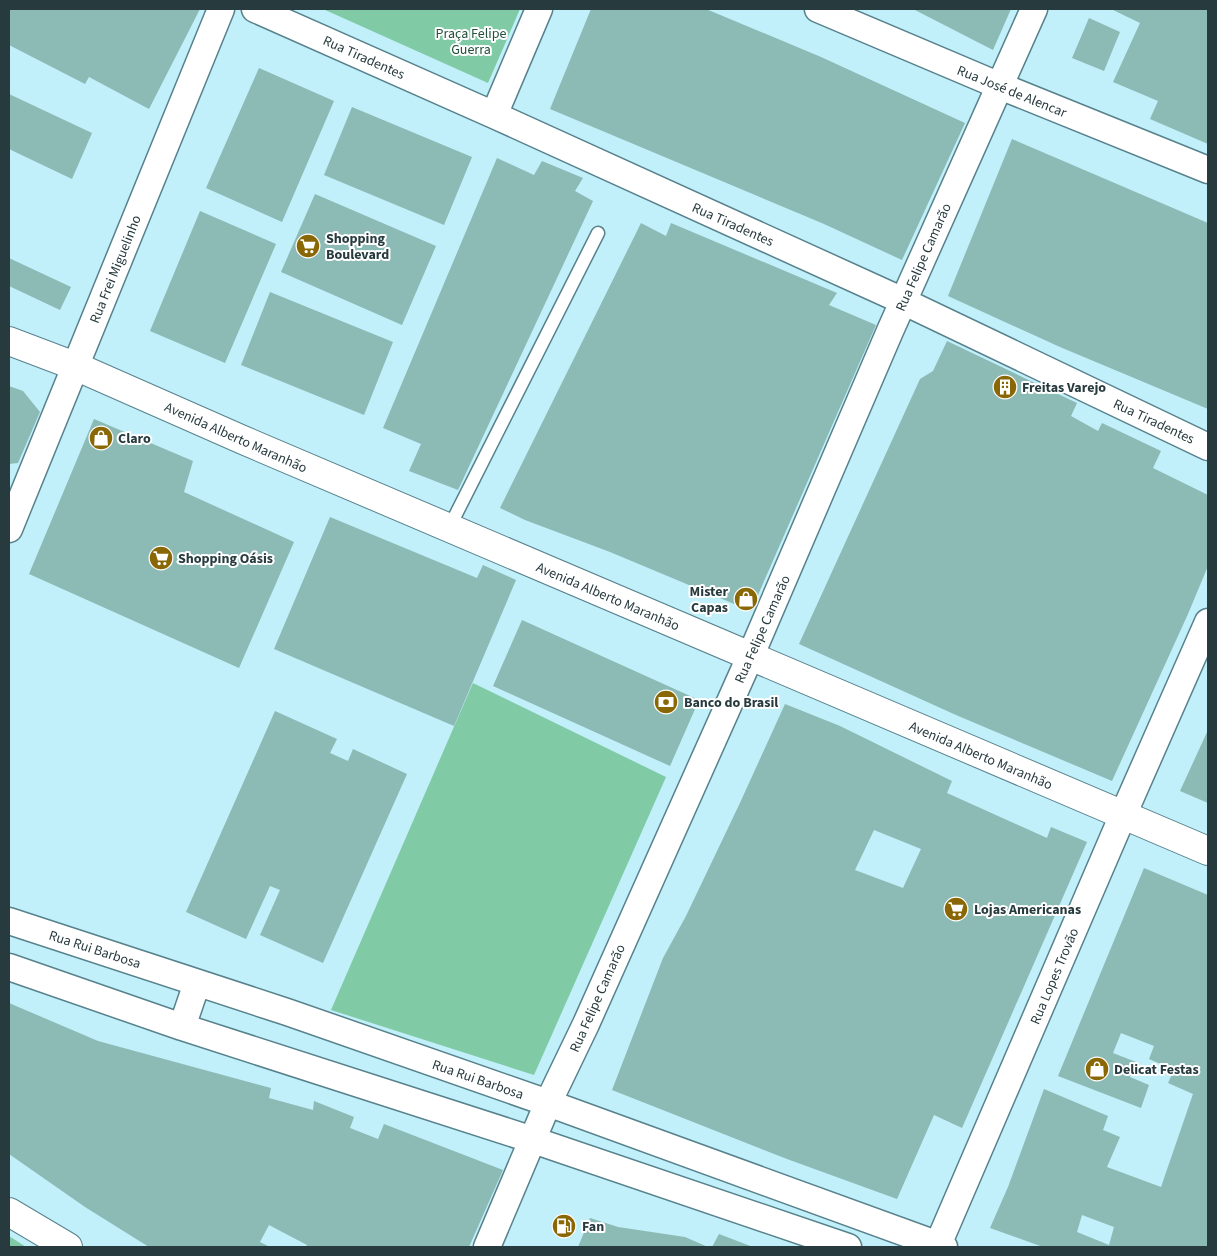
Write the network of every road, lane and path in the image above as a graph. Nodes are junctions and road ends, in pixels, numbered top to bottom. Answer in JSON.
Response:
{"nodes":[{"id":1,"x":220,"y":9,"type":"edge"},
{"id":2,"x":255,"y":9,"type":"edge"},
{"id":3,"x":539,"y":9,"type":"edge"},
{"id":4,"x":818,"y":9,"type":"edge"},
{"id":5,"x":1034,"y":9,"type":"edge"},
{"id":6,"x":1000,"y":86,"type":"junction"},
{"id":7,"x":494,"y":115,"type":"junction"},
{"id":8,"x":1208,"y":170,"type":"edge"},
{"id":9,"x":598,"y":233,"type":"dead end"},
{"id":10,"x":903,"y":302,"type":"junction"},
{"id":11,"x":9,"y":341,"type":"edge"},
{"id":12,"x":75,"y":366,"type":"junction"},
{"id":13,"x":1208,"y":447,"type":"edge"},
{"id":14,"x":449,"y":528,"type":"junction"},
{"id":15,"x":9,"y":529,"type":"edge"},
{"id":16,"x":1208,"y":622,"type":"edge"},
{"id":17,"x":750,"y":657,"type":"junction"},
{"id":18,"x":1123,"y":815,"type":"junction"},
{"id":19,"x":1208,"y":850,"type":"edge"},
{"id":20,"x":9,"y":921,"type":"edge"},
{"id":21,"x":9,"y":967,"type":"edge"},
{"id":22,"x":197,"y":983,"type":"junction"},
{"id":23,"x":182,"y":1027,"type":"junction"},
{"id":24,"x":548,"y":1103,"type":"junction"},
{"id":25,"x":533,"y":1140,"type":"junction"},
{"id":26,"x":9,"y":1212,"type":"edge"},
{"id":27,"x":68,"y":1247,"type":"edge"},
{"id":28,"x":487,"y":1247,"type":"edge"},
{"id":29,"x":848,"y":1247,"type":"edge"},
{"id":30,"x":940,"y":1247,"type":"edge"}],
"edges":[{"from":1,"to":12,"type":"street","name":"Rua Frei Miguelinho"},
{"from":2,"to":7,"type":"street","name":"Rua Tiradentes"},
{"from":3,"to":7,"type":"street"},
{"from":4,"to":6,"type":"street","name":"Rua José de Alencar"},
{"from":5,"to":6,"type":"street","name":"Rua Felipe Camarão"},
{"from":6,"to":8,"type":"street","name":"Rua José de Alencar"},
{"from":6,"to":10,"type":"street","name":"Rua Felipe Camarão"},
{"from":7,"to":10,"type":"street","name":"Rua Tiradentes"},
{"from":9,"to":14,"type":"lane"},
{"from":10,"to":13,"type":"street","name":"Rua Tiradentes"},
{"from":10,"to":17,"type":"street","name":"Rua Felipe Camarão"},
{"from":11,"to":12,"type":"main road","name":"Avenida Alberto Maranhão"},
{"from":12,"to":14,"type":"main road","name":"Avenida Alberto Maranhão"},
{"from":12,"to":15,"type":"street","name":"Rua Frei Miguelinho"},
{"from":14,"to":17,"type":"main road","name":"Avenida Alberto Maranhão"},
{"from":16,"to":18,"type":"street","name":"Rua Lopes Trovão"},
{"from":17,"to":18,"type":"main road","name":"Avenida Alberto Maranhão"},
{"from":17,"to":24,"type":"street","name":"Rua Felipe Camarão"},
{"from":18,"to":19,"type":"main road","name":"Avenida Alberto Maranhão"},
{"from":18,"to":30,"type":"street","name":"Rua Lopes Trovão"},
{"from":20,"to":22,"type":"street","name":"Rua Rui Barbosa"},
{"from":21,"to":23,"type":"street"},
{"from":22,"to":23,"type":"street"},
{"from":22,"to":24,"type":"street","name":"Rua Rui Barbosa"},
{"from":23,"to":25,"type":"street"},
{"from":24,"to":25,"type":"street","name":"Rua Felipe Camarão"},
{"from":24,"to":30,"type":"street","name":"Rua Rui Barbosa"},
{"from":25,"to":28,"type":"street","name":"Rua Felipe Camarão"},
{"from":25,"to":29,"type":"street"},
{"from":26,"to":27,"type":"main road"}]}
